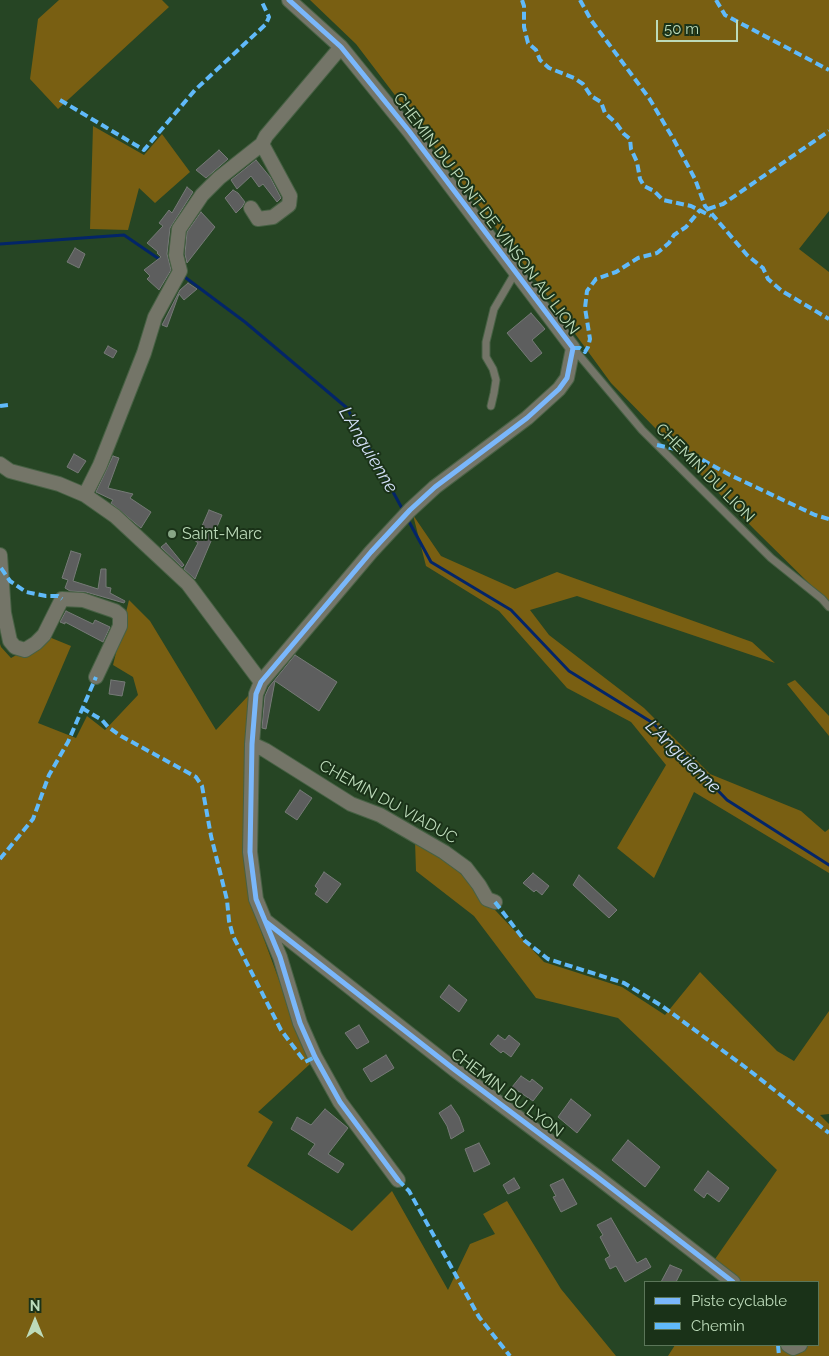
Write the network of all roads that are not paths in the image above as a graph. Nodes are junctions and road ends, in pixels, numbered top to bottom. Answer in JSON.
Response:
{"nodes":[{"id":1,"x":289,"y":0,"type":"edge"},
{"id":2,"x":341,"y":47,"type":"junction"},
{"id":3,"x":262,"y":144,"type":"junction"},
{"id":4,"x":251,"y":208,"type":"dead end"},
{"id":5,"x":515,"y":273,"type":"junction"},
{"id":6,"x":573,"y":348,"type":"junction"},
{"id":7,"x":491,"y":406,"type":"dead end"},
{"id":8,"x":0,"y":464,"type":"edge"},
{"id":9,"x":85,"y":495,"type":"junction"},
{"id":10,"x":0,"y":555,"type":"edge"},
{"id":11,"x":829,"y":607,"type":"edge"},
{"id":12,"x":96,"y":677,"type":"dead end"},
{"id":13,"x":261,"y":682,"type":"junction"},
{"id":14,"x":252,"y":744,"type":"junction"},
{"id":15,"x":495,"y":902,"type":"dead end"},
{"id":16,"x":266,"y":922,"type":"junction"},
{"id":17,"x":398,"y":1180,"type":"dead end"},
{"id":18,"x":732,"y":1281,"type":"edge"}],
"edges":[{"from":1,"to":2,"type":"street","name":"CHEMIN DU PONT DE VINSON AU LION"},
{"from":2,"to":3,"type":"street"},
{"from":2,"to":5,"type":"street","name":"CHEMIN DU PONT DE VINSON AU LION"},
{"from":3,"to":4,"type":"street"},
{"from":3,"to":9,"type":"street"},
{"from":5,"to":6,"type":"street","name":"CHEMIN DU PONT DE VINSON AU LION"},
{"from":5,"to":7,"type":"lane"},
{"from":6,"to":11,"type":"lane","name":"CHEMIN DU LION"},
{"from":6,"to":13,"type":"street"},
{"from":8,"to":9,"type":"street"},
{"from":9,"to":13,"type":"street"},
{"from":10,"to":12,"type":"street"},
{"from":13,"to":14,"type":"street"},
{"from":14,"to":15,"type":"street","name":"CHEMIN DU VIADUC"},
{"from":14,"to":16,"type":"street"},
{"from":16,"to":17,"type":"street"},
{"from":16,"to":18,"type":"street","name":"CHEMIN DU LYON"}]}
